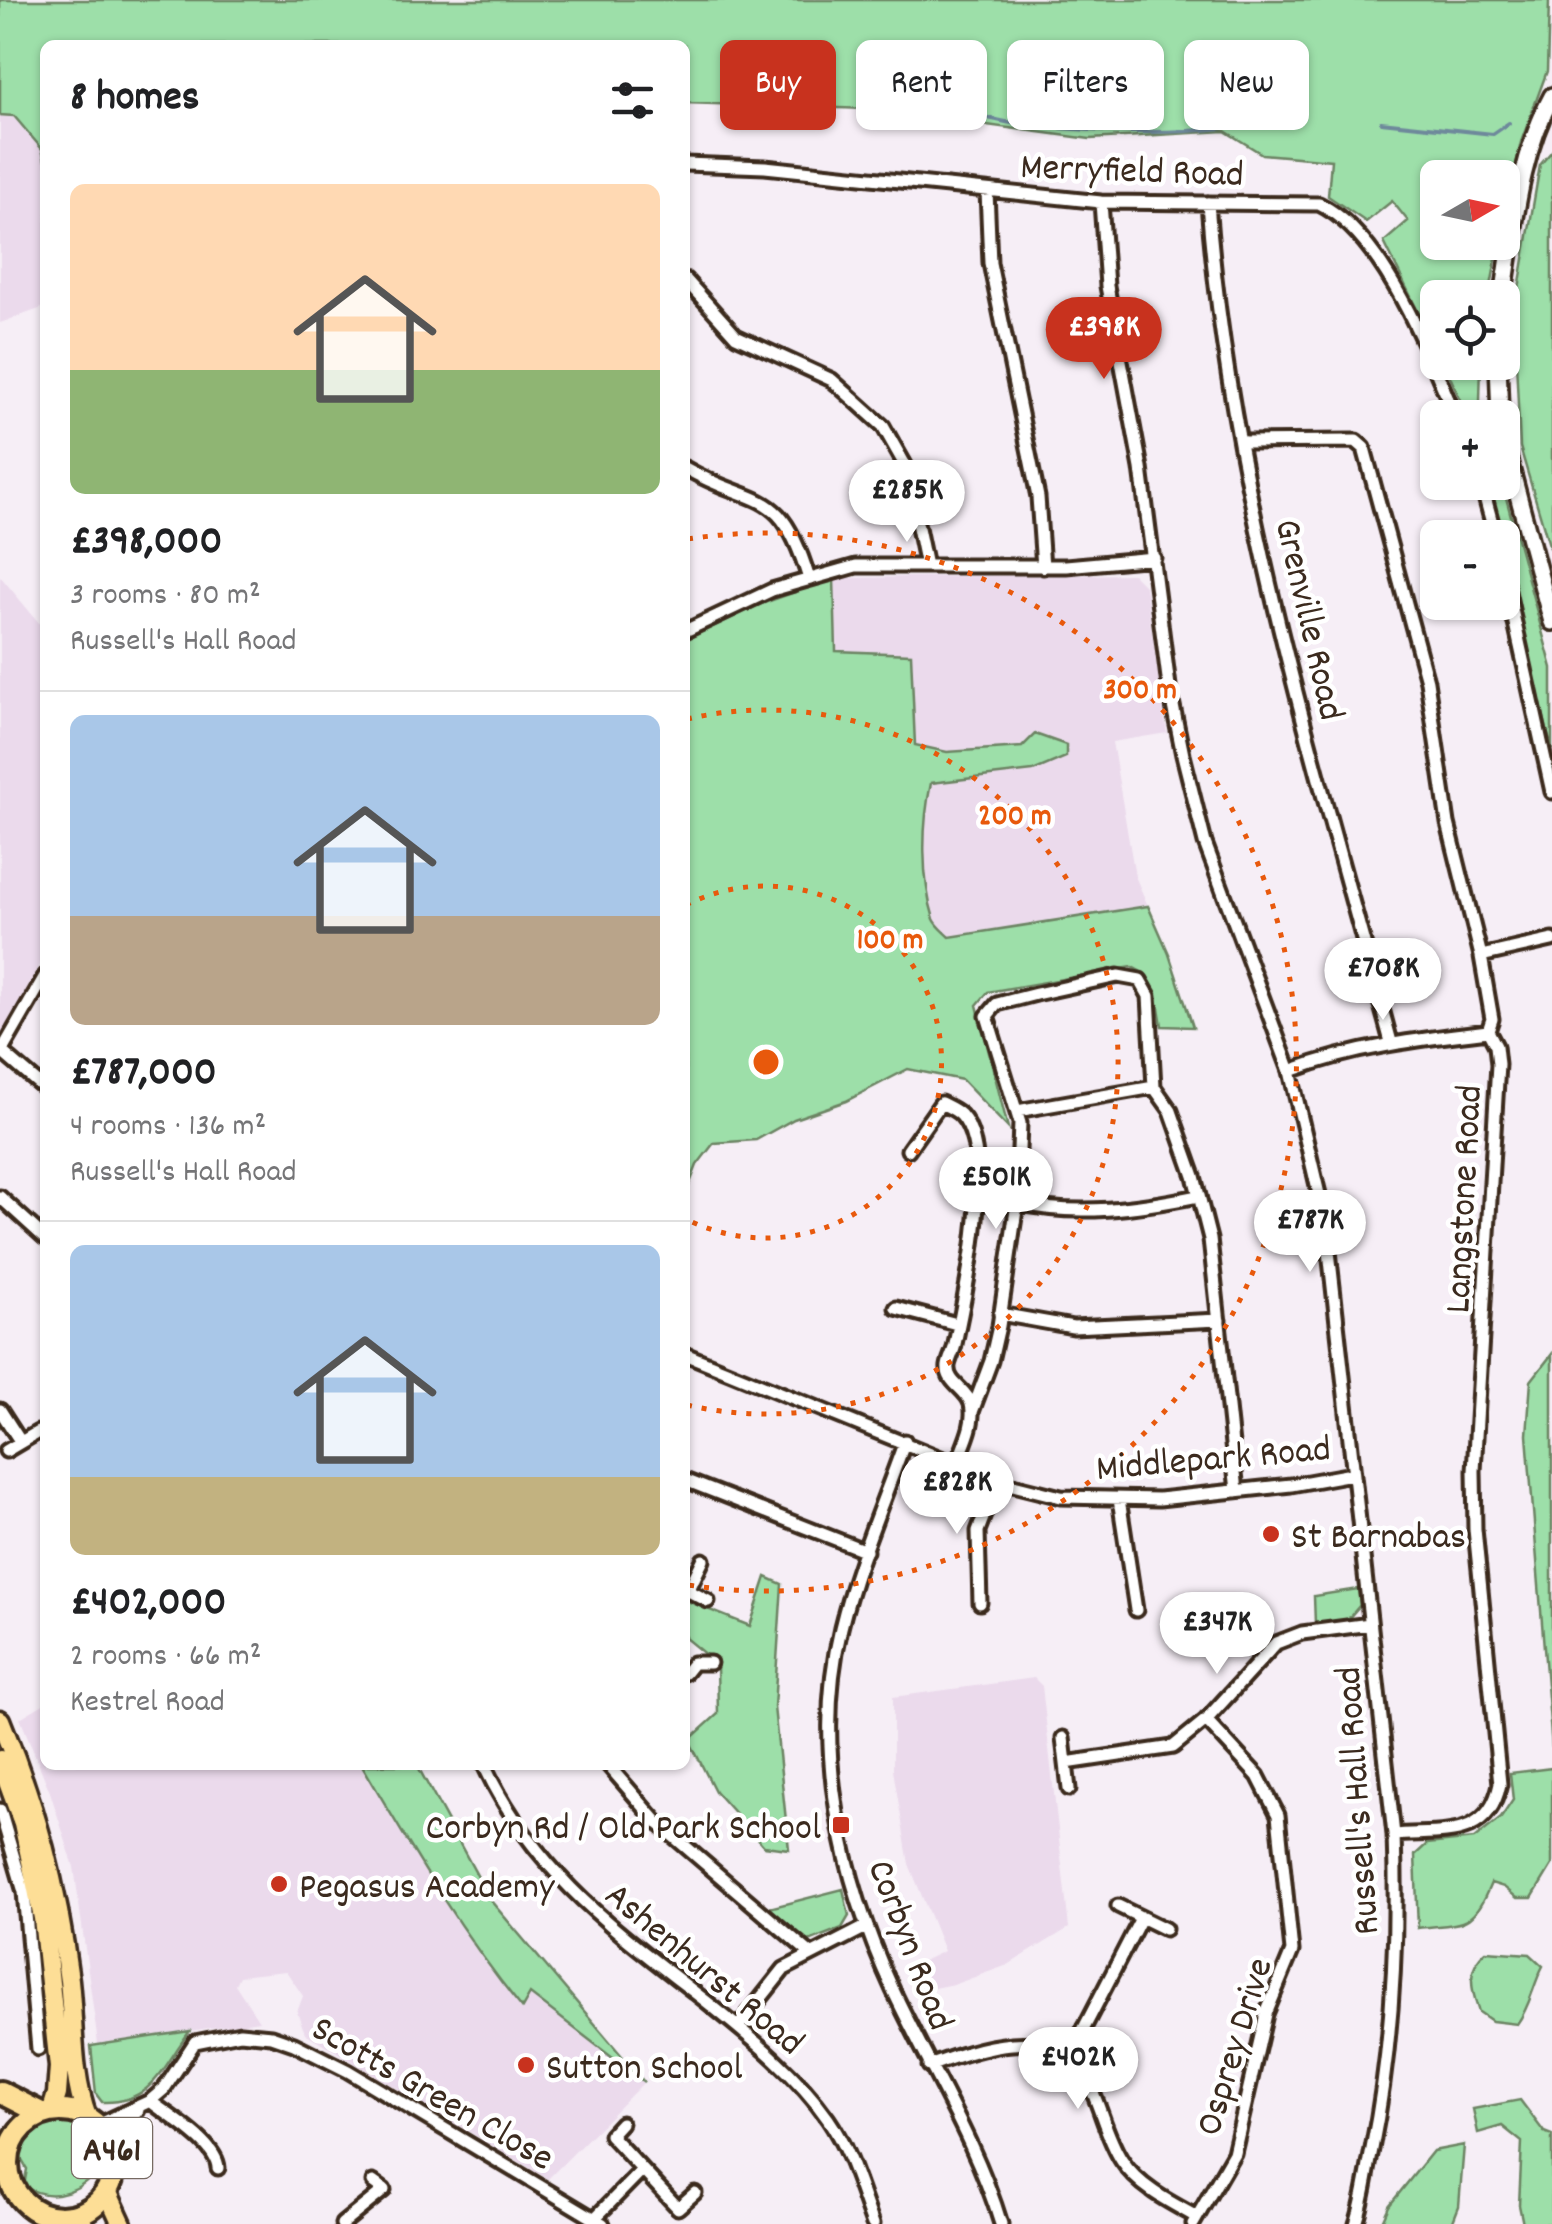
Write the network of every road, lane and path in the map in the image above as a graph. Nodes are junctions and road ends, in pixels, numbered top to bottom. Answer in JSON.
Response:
{"nodes":[{"id":1,"x":1552,"y":96,"type":"edge"},
{"id":2,"x":1552,"y":114,"type":"edge"},
{"id":3,"x":1526,"y":162,"type":"junction"},
{"id":4,"x":690,"y":164,"type":"edge"},
{"id":5,"x":986,"y":191,"type":"junction"},
{"id":6,"x":1101,"y":202,"type":"junction"},
{"id":7,"x":1208,"y":203,"type":"junction"},
{"id":8,"x":1506,"y":280,"type":"edge"},
{"id":9,"x":690,"y":285,"type":"edge"},
{"id":10,"x":1448,"y":400,"type":"edge"},
{"id":11,"x":1241,"y":442,"type":"junction"},
{"id":12,"x":690,"y":470,"type":"edge"},
{"id":13,"x":1519,"y":500,"type":"edge"},
{"id":14,"x":1154,"y":558,"type":"junction"},
{"id":15,"x":926,"y":566,"type":"junction"},
{"id":16,"x":1043,"y":567,"type":"junction"},
{"id":17,"x":809,"y":579,"type":"junction"},
{"id":18,"x":1514,"y":620,"type":"edge"},
{"id":19,"x":1552,"y":622,"type":"edge"},
{"id":20,"x":690,"y":629,"type":"edge"},
{"id":21,"x":1552,"y":792,"type":"edge"},
{"id":22,"x":1552,"y":940,"type":"edge"},
{"id":23,"x":1481,"y":956,"type":"junction"},
{"id":24,"x":40,"y":985,"type":"edge"},
{"id":25,"x":1488,"y":1031,"type":"junction"},
{"id":26,"x":1391,"y":1042,"type":"junction"},
{"id":27,"x":1,"y":1053,"type":"edge"},
{"id":28,"x":1290,"y":1071,"type":"junction"},
{"id":29,"x":40,"y":1085,"type":"edge"},
{"id":30,"x":1154,"y":1086,"type":"junction"},
{"id":31,"x":1017,"y":1111,"type":"junction"},
{"id":32,"x":908,"y":1150,"type":"dead end"},
{"id":33,"x":1198,"y":1196,"type":"junction"},
{"id":34,"x":0,"y":1197,"type":"edge"},
{"id":35,"x":1016,"y":1203,"type":"junction"},
{"id":36,"x":40,"y":1233,"type":"edge"},
{"id":37,"x":896,"y":1308,"type":"dead end"},
{"id":38,"x":1000,"y":1314,"type":"junction"},
{"id":39,"x":1219,"y":1320,"type":"junction"},
{"id":40,"x":957,"y":1324,"type":"junction"},
{"id":41,"x":690,"y":1356,"type":"edge"},
{"id":42,"x":0,"y":1410,"type":"edge"},
{"id":43,"x":972,"y":1412,"type":"junction"},
{"id":44,"x":38,"y":1432,"type":"dead end"},
{"id":45,"x":20,"y":1441,"type":"junction"},
{"id":46,"x":905,"y":1442,"type":"junction"},
{"id":47,"x":6,"y":1451,"type":"dead end"},
{"id":48,"x":956,"y":1464,"type":"junction"},
{"id":49,"x":1352,"y":1474,"type":"junction"},
{"id":50,"x":997,"y":1481,"type":"junction"},
{"id":51,"x":690,"y":1482,"type":"edge"},
{"id":52,"x":1236,"y":1491,"type":"junction"},
{"id":53,"x":1120,"y":1499,"type":"junction"},
{"id":54,"x":866,"y":1551,"type":"junction"},
{"id":55,"x":703,"y":1560,"type":"dead end"},
{"id":56,"x":690,"y":1584,"type":"edge"},
{"id":57,"x":690,"y":1592,"type":"edge"},
{"id":58,"x":708,"y":1601,"type":"dead end"},
{"id":59,"x":980,"y":1602,"type":"dead end"},
{"id":60,"x":1136,"y":1610,"type":"dead end"},
{"id":61,"x":1370,"y":1624,"type":"junction"},
{"id":62,"x":690,"y":1663,"type":"edge"},
{"id":63,"x":710,"y":1664,"type":"dead end"},
{"id":64,"x":0,"y":1720,"type":"edge"},
{"id":65,"x":1206,"y":1720,"type":"junction"},
{"id":66,"x":1063,"y":1738,"type":"dead end"},
{"id":67,"x":0,"y":1760,"type":"edge"},
{"id":68,"x":1066,"y":1763,"type":"junction"},
{"id":69,"x":487,"y":1770,"type":"edge"},
{"id":70,"x":612,"y":1770,"type":"edge"},
{"id":71,"x":1069,"y":1789,"type":"dead end"},
{"id":72,"x":0,"y":1810,"type":"edge"},
{"id":73,"x":9,"y":1827,"type":"edge"},
{"id":74,"x":1394,"y":1834,"type":"junction"},
{"id":75,"x":1118,"y":1906,"type":"dead end"},
{"id":76,"x":1141,"y":1918,"type":"junction"},
{"id":77,"x":866,"y":1927,"type":"junction"},
{"id":78,"x":1165,"y":1929,"type":"dead end"},
{"id":79,"x":29,"y":1932,"type":"junction"},
{"id":80,"x":811,"y":1954,"type":"junction"},
{"id":81,"x":50,"y":1979,"type":"junction"},
{"id":82,"x":738,"y":2027,"type":"junction"},
{"id":83,"x":38,"y":2049,"type":"dead end"},
{"id":84,"x":1068,"y":2059,"type":"junction"},
{"id":85,"x":929,"y":2066,"type":"junction"},
{"id":86,"x":0,"y":2092,"type":"edge"},
{"id":87,"x":146,"y":2104,"type":"junction"},
{"id":88,"x":46,"y":2112,"type":"junction"},
{"id":89,"x":93,"y":2121,"type":"junction"},
{"id":90,"x":621,"y":2123,"type":"dead end"},
{"id":91,"x":110,"y":2144,"type":"junction"},
{"id":92,"x":218,"y":2168,"type":"dead end"},
{"id":93,"x":4,"y":2169,"type":"edge"},
{"id":94,"x":641,"y":2171,"type":"junction"},
{"id":95,"x":373,"y":2182,"type":"dead end"},
{"id":96,"x":107,"y":2191,"type":"junction"},
{"id":97,"x":695,"y":2193,"type":"dead end"},
{"id":98,"x":65,"y":2220,"type":"edge"},
{"id":99,"x":1194,"y":2220,"type":"edge"},
{"id":100,"x":599,"y":2221,"type":"edge"},
{"id":101,"x":122,"y":2224,"type":"edge"},
{"id":102,"x":342,"y":2224,"type":"edge"},
{"id":103,"x":873,"y":2224,"type":"edge"},
{"id":104,"x":1001,"y":2224,"type":"edge"},
{"id":105,"x":1356,"y":2224,"type":"edge"}],
"edges":[{"from":1,"to":3,"type":"main road"},
{"from":2,"to":3,"type":"main road"},
{"from":3,"to":8,"type":"main road"},
{"from":4,"to":5,"type":"street","name":"Merryfield Road"},
{"from":5,"to":6,"type":"street","name":"Merryfield Road"},
{"from":5,"to":16,"type":"street"},
{"from":6,"to":7,"type":"street","name":"Merryfield Road"},
{"from":6,"to":14,"type":"street","name":"Russell's Hall Road"},
{"from":7,"to":10,"type":"street","name":"Merryfield Road"},
{"from":7,"to":11,"type":"street","name":"Grenville Road"},
{"from":9,"to":15,"type":"street"},
{"from":11,"to":23,"type":"street","name":"Langstone Road"},
{"from":11,"to":26,"type":"street","name":"Grenville Road"},
{"from":12,"to":17,"type":"street"},
{"from":13,"to":19,"type":"main road"},
{"from":14,"to":16,"type":"street"},
{"from":14,"to":28,"type":"street","name":"Russell's Hall Road"},
{"from":15,"to":16,"type":"street"},
{"from":15,"to":17,"type":"street"},
{"from":17,"to":20,"type":"street"},
{"from":18,"to":21,"type":"street"},
{"from":22,"to":23,"type":"street"},
{"from":23,"to":25,"type":"street","name":"Langstone Road"},
{"from":24,"to":27,"type":"street"},
{"from":25,"to":26,"type":"street"},
{"from":25,"to":74,"type":"street","name":"Langstone Road"},
{"from":26,"to":28,"type":"street"},
{"from":27,"to":29,"type":"street"},
{"from":28,"to":49,"type":"street","name":"Russell's Hall Road"},
{"from":30,"to":31,"type":"street"},
{"from":30,"to":31,"type":"street"},
{"from":30,"to":33,"type":"street"},
{"from":31,"to":35,"type":"street"},
{"from":32,"to":40,"type":"street"},
{"from":33,"to":35,"type":"street"},
{"from":33,"to":39,"type":"street"},
{"from":34,"to":36,"type":"street"},
{"from":35,"to":38,"type":"street"},
{"from":37,"to":40,"type":"street"},
{"from":38,"to":39,"type":"street"},
{"from":38,"to":43,"type":"street"},
{"from":39,"to":52,"type":"street"},
{"from":40,"to":43,"type":"street"},
{"from":41,"to":46,"type":"street","name":"Middlepark Road"},
{"from":42,"to":45,"type":"street"},
{"from":43,"to":48,"type":"street"},
{"from":44,"to":45,"type":"street"},
{"from":45,"to":47,"type":"street"},
{"from":46,"to":48,"type":"street","name":"Middlepark Road"},
{"from":46,"to":54,"type":"street","name":"Corbyn Road"},
{"from":48,"to":50,"type":"street","name":"Middlepark Road"},
{"from":49,"to":52,"type":"street","name":"Middlepark Road"},
{"from":49,"to":61,"type":"street","name":"Russell's Hall Road"},
{"from":50,"to":53,"type":"street","name":"Middlepark Road"},
{"from":50,"to":59,"type":"street"},
{"from":51,"to":54,"type":"street"},
{"from":52,"to":53,"type":"street","name":"Middlepark Road"},
{"from":53,"to":60,"type":"street"},
{"from":54,"to":77,"type":"street","name":"Corbyn Road"},
{"from":55,"to":56,"type":"street"},
{"from":57,"to":58,"type":"street"},
{"from":61,"to":65,"type":"street"},
{"from":61,"to":74,"type":"street","name":"Russell's Hall Road"},
{"from":62,"to":63,"type":"street"},
{"from":64,"to":89,"type":"main road"},
{"from":65,"to":68,"type":"street"},
{"from":65,"to":99,"type":"street","name":"Osprey Drive"},
{"from":66,"to":68,"type":"street"},
{"from":67,"to":73,"type":"main road"},
{"from":68,"to":71,"type":"street"},
{"from":69,"to":82,"type":"street","name":"Ashenhurst Road"},
{"from":70,"to":80,"type":"street"},
{"from":72,"to":73,"type":"street"},
{"from":73,"to":79,"type":"street"},
{"from":73,"to":81,"type":"main road"},
{"from":74,"to":105,"type":"street","name":"Russell's Hall Road"},
{"from":75,"to":76,"type":"street"},
{"from":76,"to":78,"type":"street"},
{"from":76,"to":84,"type":"street"},
{"from":77,"to":80,"type":"street"},
{"from":77,"to":85,"type":"street","name":"Corbyn Road"},
{"from":79,"to":81,"type":"street"},
{"from":79,"to":83,"type":"street"},
{"from":80,"to":82,"type":"street"},
{"from":81,"to":88,"type":"main road"},
{"from":82,"to":103,"type":"street","name":"Ashenhurst Road"},
{"from":84,"to":85,"type":"street"},
{"from":84,"to":99,"type":"street"},
{"from":85,"to":104,"type":"street","name":"Corbyn Road"},
{"from":86,"to":88,"type":"highway","number":"A461"},
{"from":87,"to":89,"type":"street"},
{"from":87,"to":91,"type":"street","name":"Scotts Green Close"},
{"from":87,"to":92,"type":"street"},
{"from":87,"to":100,"type":"street","name":"Scotts Green Close"},
{"from":88,"to":89,"type":"highway","number":"A461"},
{"from":88,"to":93,"type":"highway","number":"A461"},
{"from":89,"to":91,"type":"highway","number":"A461"},
{"from":90,"to":94,"type":"street"},
{"from":91,"to":96,"type":"highway","number":"A461"},
{"from":93,"to":98,"type":"highway","number":"A461"},
{"from":94,"to":97,"type":"street"},
{"from":94,"to":100,"type":"street"},
{"from":95,"to":102,"type":"street"},
{"from":96,"to":98,"type":"highway","number":"A461"},
{"from":96,"to":101,"type":"main road"}]}
